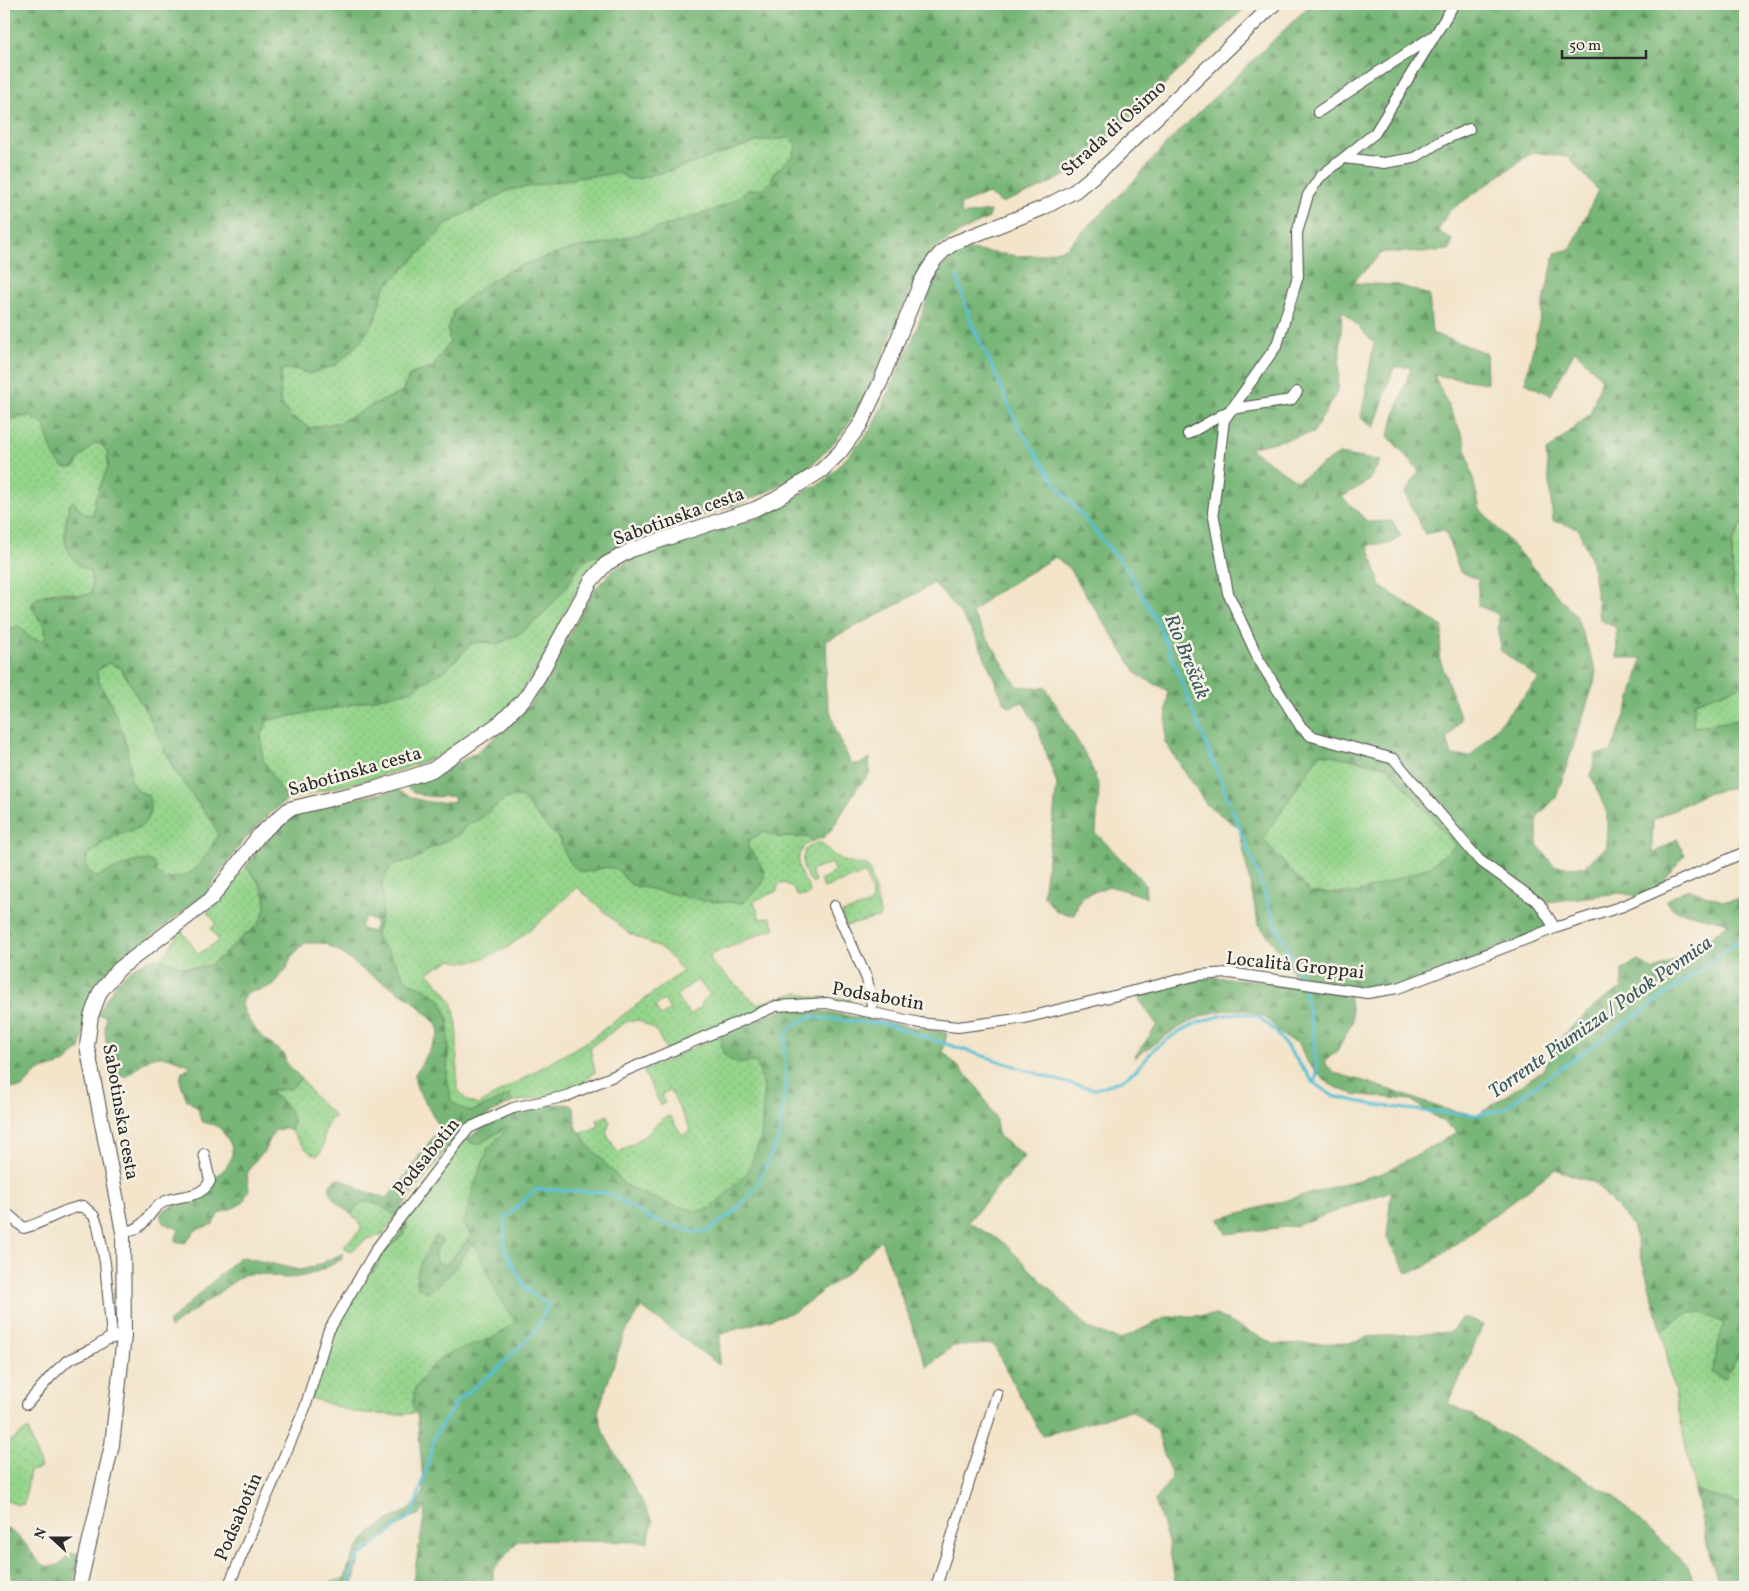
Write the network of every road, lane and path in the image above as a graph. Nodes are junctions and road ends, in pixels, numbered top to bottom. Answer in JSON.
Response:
{"nodes":[{"id":1,"x":1274,"y":4,"type":"edge"},
{"id":2,"x":1454,"y":4,"type":"edge"},
{"id":3,"x":1436,"y":34,"type":"junction"},
{"id":4,"x":1318,"y":112,"type":"dead end"},
{"id":5,"x":1469,"y":129,"type":"dead end"},
{"id":6,"x":1344,"y":158,"type":"junction"},
{"id":7,"x":954,"y":243,"type":"joint"},
{"id":8,"x":1297,"y":392,"type":"dead end"},
{"id":9,"x":1232,"y":408,"type":"junction"},
{"id":10,"x":1188,"y":434,"type":"dead end"},
{"id":11,"x":1745,"y":853,"type":"edge"},
{"id":12,"x":834,"y":906,"type":"dead end"},
{"id":13,"x":1555,"y":928,"type":"junction"},
{"id":14,"x":870,"y":1012,"type":"junction"},
{"id":15,"x":958,"y":1027,"type":"joint"},
{"id":16,"x":204,"y":1154,"type":"dead end"},
{"id":17,"x":4,"y":1211,"type":"edge"},
{"id":18,"x":123,"y":1232,"type":"junction"},
{"id":19,"x":118,"y":1337,"type":"junction"},
{"id":20,"x":997,"y":1394,"type":"dead end"},
{"id":21,"x":27,"y":1404,"type":"dead end"},
{"id":22,"x":79,"y":1587,"type":"edge"},
{"id":23,"x":228,"y":1587,"type":"edge"},
{"id":24,"x":936,"y":1587,"type":"edge"}],
"edges":[{"from":1,"to":7,"type":"main road","name":"Strada di Osimo"},
{"from":2,"to":3,"type":"street"},
{"from":3,"to":4,"type":"street"},
{"from":3,"to":6,"type":"street"},
{"from":5,"to":6,"type":"street"},
{"from":6,"to":9,"type":"street"},
{"from":7,"to":18,"type":"main road","name":"Sabotinska cesta"},
{"from":8,"to":9,"type":"street"},
{"from":9,"to":10,"type":"street"},
{"from":9,"to":13,"type":"street"},
{"from":11,"to":13,"type":"street","name":"Località Groppai"},
{"from":12,"to":14,"type":"street"},
{"from":13,"to":15,"type":"street","name":"Località Groppai"},
{"from":14,"to":15,"type":"street","name":"Podsabotin"},
{"from":14,"to":23,"type":"street","name":"Podsabotin"},
{"from":16,"to":18,"type":"street"},
{"from":17,"to":19,"type":"street"},
{"from":18,"to":19,"type":"main road","name":"Sabotinska cesta"},
{"from":19,"to":21,"type":"street"},
{"from":19,"to":22,"type":"main road","name":"Sabotinska cesta"},
{"from":20,"to":24,"type":"street"}]}
